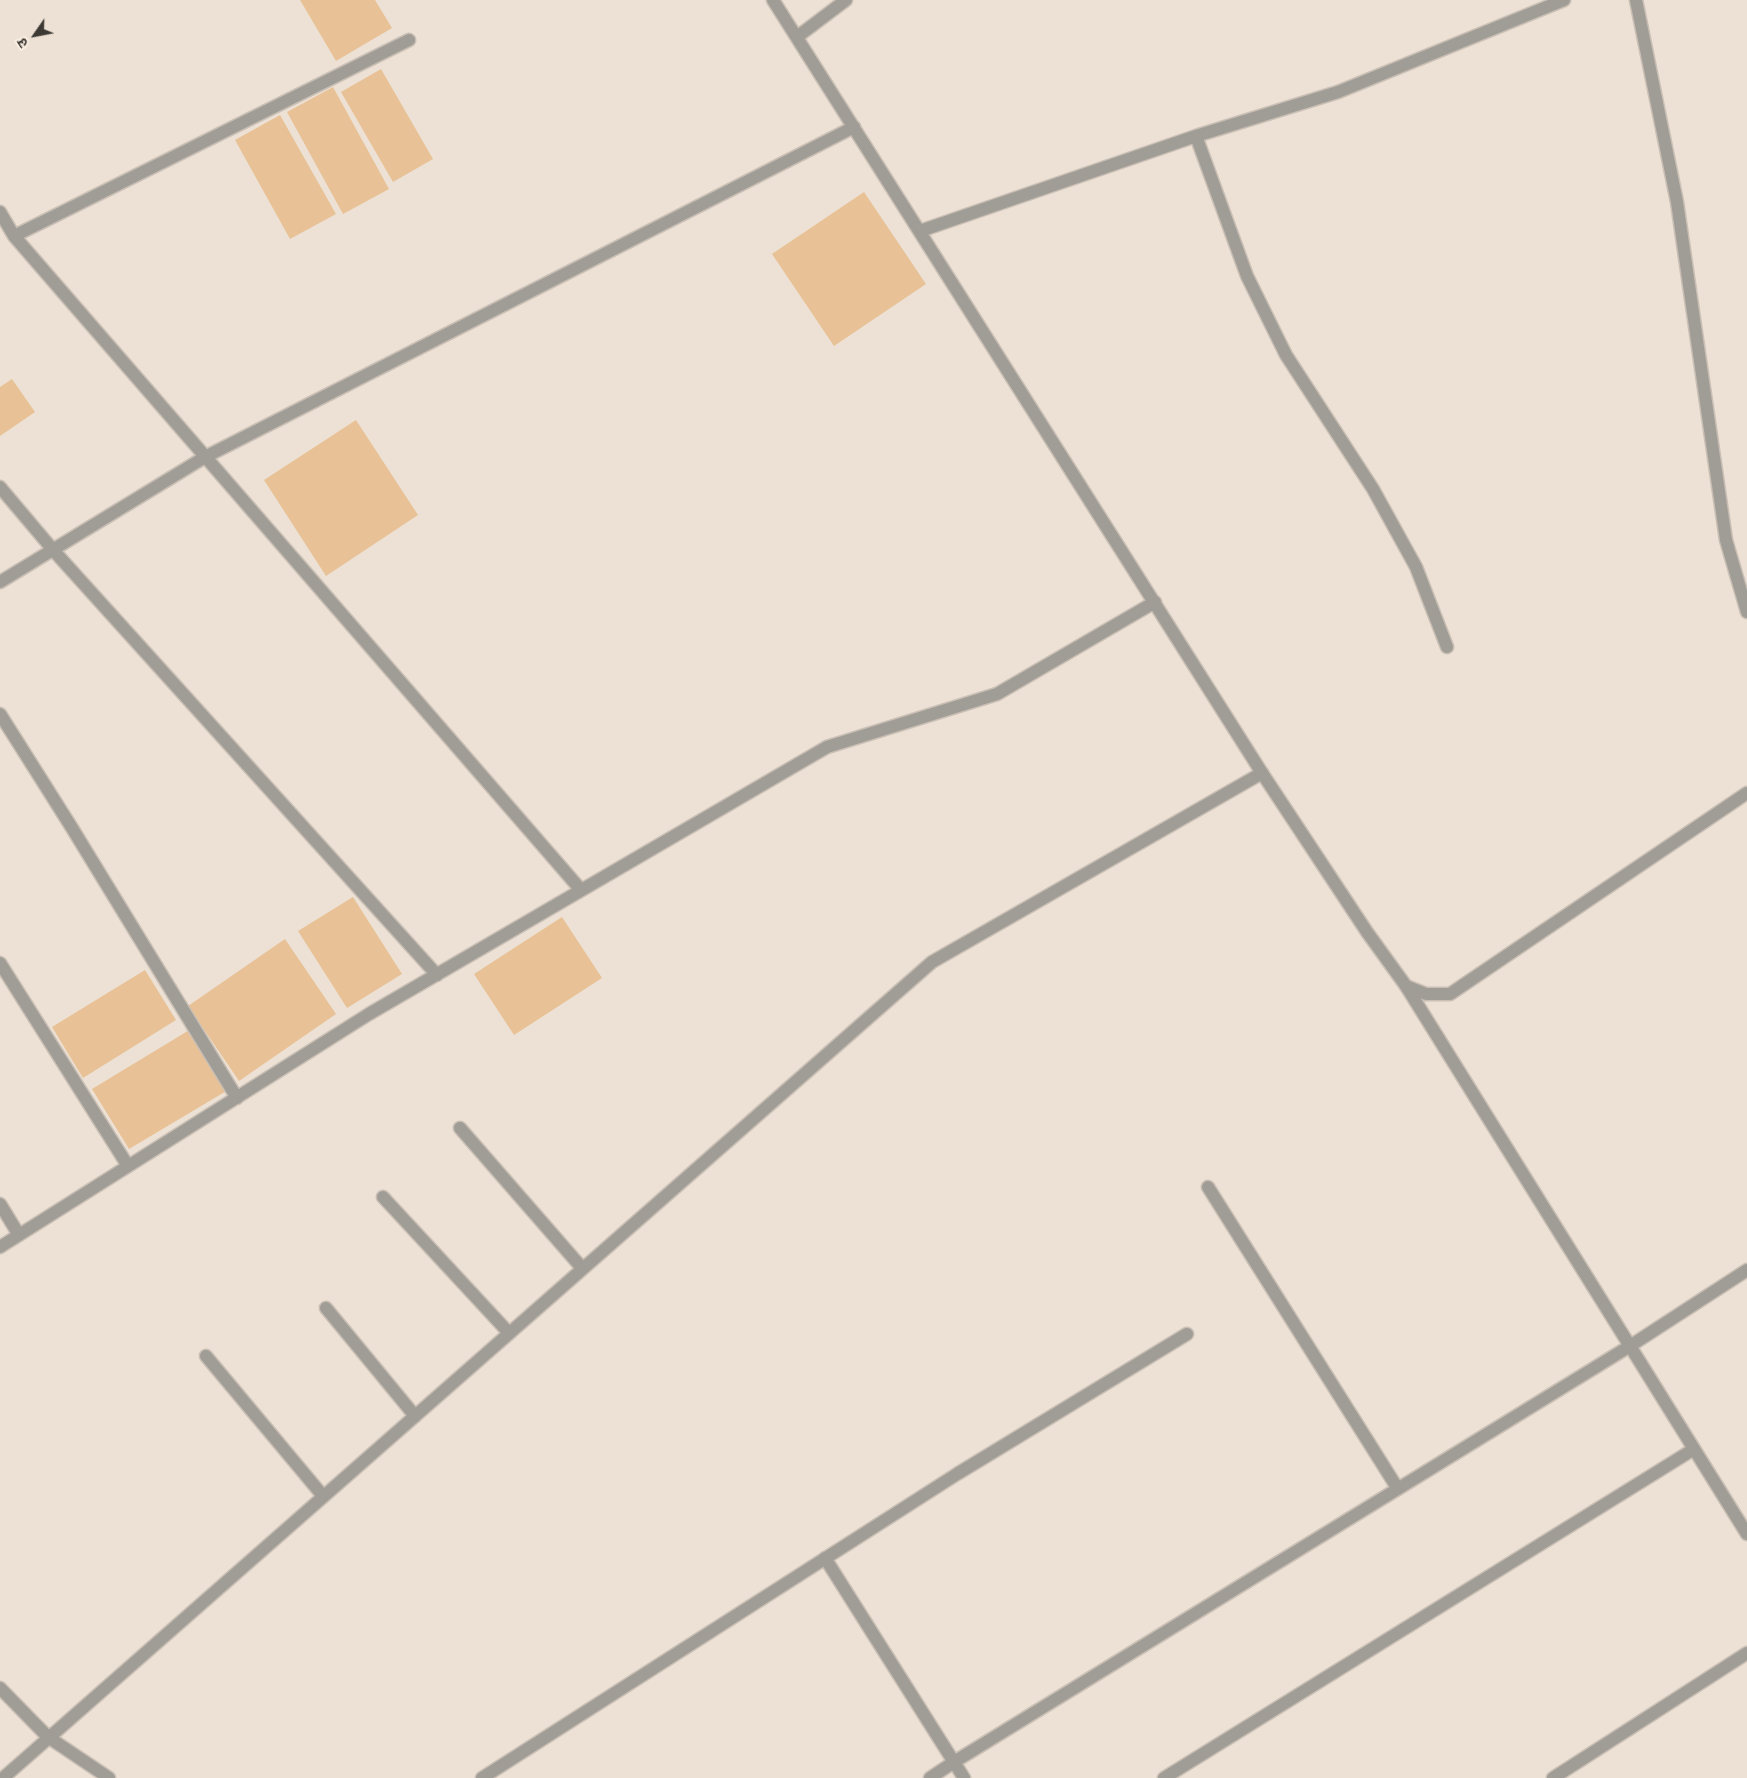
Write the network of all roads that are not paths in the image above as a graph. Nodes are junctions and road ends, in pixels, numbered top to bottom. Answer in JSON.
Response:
{"nodes":[{"id":1,"x":773,"y":0,"type":"edge"},
{"id":2,"x":846,"y":0,"type":"edge"},
{"id":3,"x":1564,"y":0,"type":"edge"},
{"id":4,"x":1636,"y":0,"type":"edge"},
{"id":5,"x":797,"y":38,"type":"junction"},
{"id":6,"x":409,"y":40,"type":"dead end"},
{"id":7,"x":854,"y":128,"type":"junction"},
{"id":8,"x":1196,"y":136,"type":"junction"},
{"id":9,"x":0,"y":212,"type":"edge"},
{"id":10,"x":920,"y":231,"type":"junction"},
{"id":11,"x":14,"y":236,"type":"junction"},
{"id":12,"x":205,"y":457,"type":"junction"},
{"id":13,"x":0,"y":487,"type":"edge"},
{"id":14,"x":54,"y":550,"type":"junction"},
{"id":15,"x":0,"y":582,"type":"edge"},
{"id":16,"x":1154,"y":602,"type":"junction"},
{"id":17,"x":1747,"y":612,"type":"edge"},
{"id":18,"x":1447,"y":647,"type":"dead end"},
{"id":19,"x":0,"y":714,"type":"edge"},
{"id":20,"x":1262,"y":773,"type":"junction"},
{"id":21,"x":1747,"y":793,"type":"edge"},
{"id":22,"x":581,"y":890,"type":"junction"},
{"id":23,"x":0,"y":962,"type":"edge"},
{"id":24,"x":437,"y":975,"type":"junction"},
{"id":25,"x":1406,"y":986,"type":"junction"},
{"id":26,"x":237,"y":1098,"type":"junction"},
{"id":27,"x":460,"y":1128,"type":"dead end"},
{"id":28,"x":128,"y":1166,"type":"junction"},
{"id":29,"x":1208,"y":1187,"type":"dead end"},
{"id":30,"x":383,"y":1197,"type":"dead end"},
{"id":31,"x":0,"y":1204,"type":"edge"},
{"id":32,"x":20,"y":1235,"type":"junction"},
{"id":33,"x":0,"y":1247,"type":"edge"},
{"id":34,"x":582,"y":1268,"type":"junction"},
{"id":35,"x":1747,"y":1270,"type":"edge"},
{"id":36,"x":326,"y":1308,"type":"dead end"},
{"id":37,"x":509,"y":1333,"type":"junction"},
{"id":38,"x":1187,"y":1334,"type":"dead end"},
{"id":39,"x":1630,"y":1346,"type":"junction"},
{"id":40,"x":206,"y":1356,"type":"dead end"},
{"id":41,"x":415,"y":1416,"type":"junction"},
{"id":42,"x":1694,"y":1449,"type":"junction"},
{"id":43,"x":1398,"y":1489,"type":"junction"},
{"id":44,"x":323,"y":1496,"type":"junction"},
{"id":45,"x":1745,"y":1526,"type":"edge"},
{"id":46,"x":825,"y":1558,"type":"junction"},
{"id":47,"x":1747,"y":1654,"type":"edge"},
{"id":48,"x":0,"y":1688,"type":"edge"},
{"id":49,"x":48,"y":1737,"type":"junction"},
{"id":50,"x":954,"y":1762,"type":"junction"},
{"id":51,"x":3,"y":1778,"type":"edge"},
{"id":52,"x":109,"y":1778,"type":"edge"},
{"id":53,"x":482,"y":1778,"type":"edge"},
{"id":54,"x":930,"y":1778,"type":"edge"},
{"id":55,"x":964,"y":1778,"type":"edge"},
{"id":56,"x":1164,"y":1778,"type":"edge"},
{"id":57,"x":1553,"y":1778,"type":"edge"}],
"edges":[{"from":1,"to":5,"type":"street"},
{"from":2,"to":5,"type":"street"},
{"from":3,"to":8,"type":"street"},
{"from":4,"to":17,"type":"street"},
{"from":5,"to":7,"type":"street"},
{"from":6,"to":11,"type":"street"},
{"from":7,"to":10,"type":"street"},
{"from":7,"to":12,"type":"street"},
{"from":8,"to":10,"type":"street"},
{"from":8,"to":18,"type":"street"},
{"from":9,"to":11,"type":"street"},
{"from":10,"to":16,"type":"street"},
{"from":11,"to":12,"type":"street"},
{"from":12,"to":14,"type":"street"},
{"from":12,"to":22,"type":"street"},
{"from":13,"to":14,"type":"street"},
{"from":14,"to":15,"type":"street"},
{"from":14,"to":24,"type":"street"},
{"from":16,"to":20,"type":"street"},
{"from":16,"to":22,"type":"street"},
{"from":19,"to":26,"type":"street"},
{"from":20,"to":25,"type":"street"},
{"from":20,"to":34,"type":"street"},
{"from":21,"to":25,"type":"street"},
{"from":22,"to":24,"type":"street"},
{"from":23,"to":28,"type":"street"},
{"from":24,"to":26,"type":"street"},
{"from":25,"to":39,"type":"street"},
{"from":26,"to":28,"type":"street"},
{"from":27,"to":34,"type":"street"},
{"from":28,"to":32,"type":"street"},
{"from":29,"to":43,"type":"street"},
{"from":30,"to":37,"type":"street"},
{"from":31,"to":32,"type":"street"},
{"from":32,"to":33,"type":"street"},
{"from":34,"to":37,"type":"street"},
{"from":35,"to":39,"type":"street"},
{"from":36,"to":41,"type":"street"},
{"from":37,"to":41,"type":"street"},
{"from":38,"to":46,"type":"street"},
{"from":39,"to":42,"type":"street"},
{"from":39,"to":43,"type":"street"},
{"from":40,"to":44,"type":"street"},
{"from":41,"to":44,"type":"street"},
{"from":42,"to":45,"type":"street"},
{"from":42,"to":56,"type":"street"},
{"from":43,"to":50,"type":"street"},
{"from":44,"to":49,"type":"street"},
{"from":46,"to":50,"type":"street"},
{"from":46,"to":53,"type":"street"},
{"from":47,"to":57,"type":"street"},
{"from":48,"to":49,"type":"street"},
{"from":49,"to":51,"type":"street"},
{"from":49,"to":52,"type":"street"},
{"from":50,"to":54,"type":"street"},
{"from":50,"to":55,"type":"street"}]}
